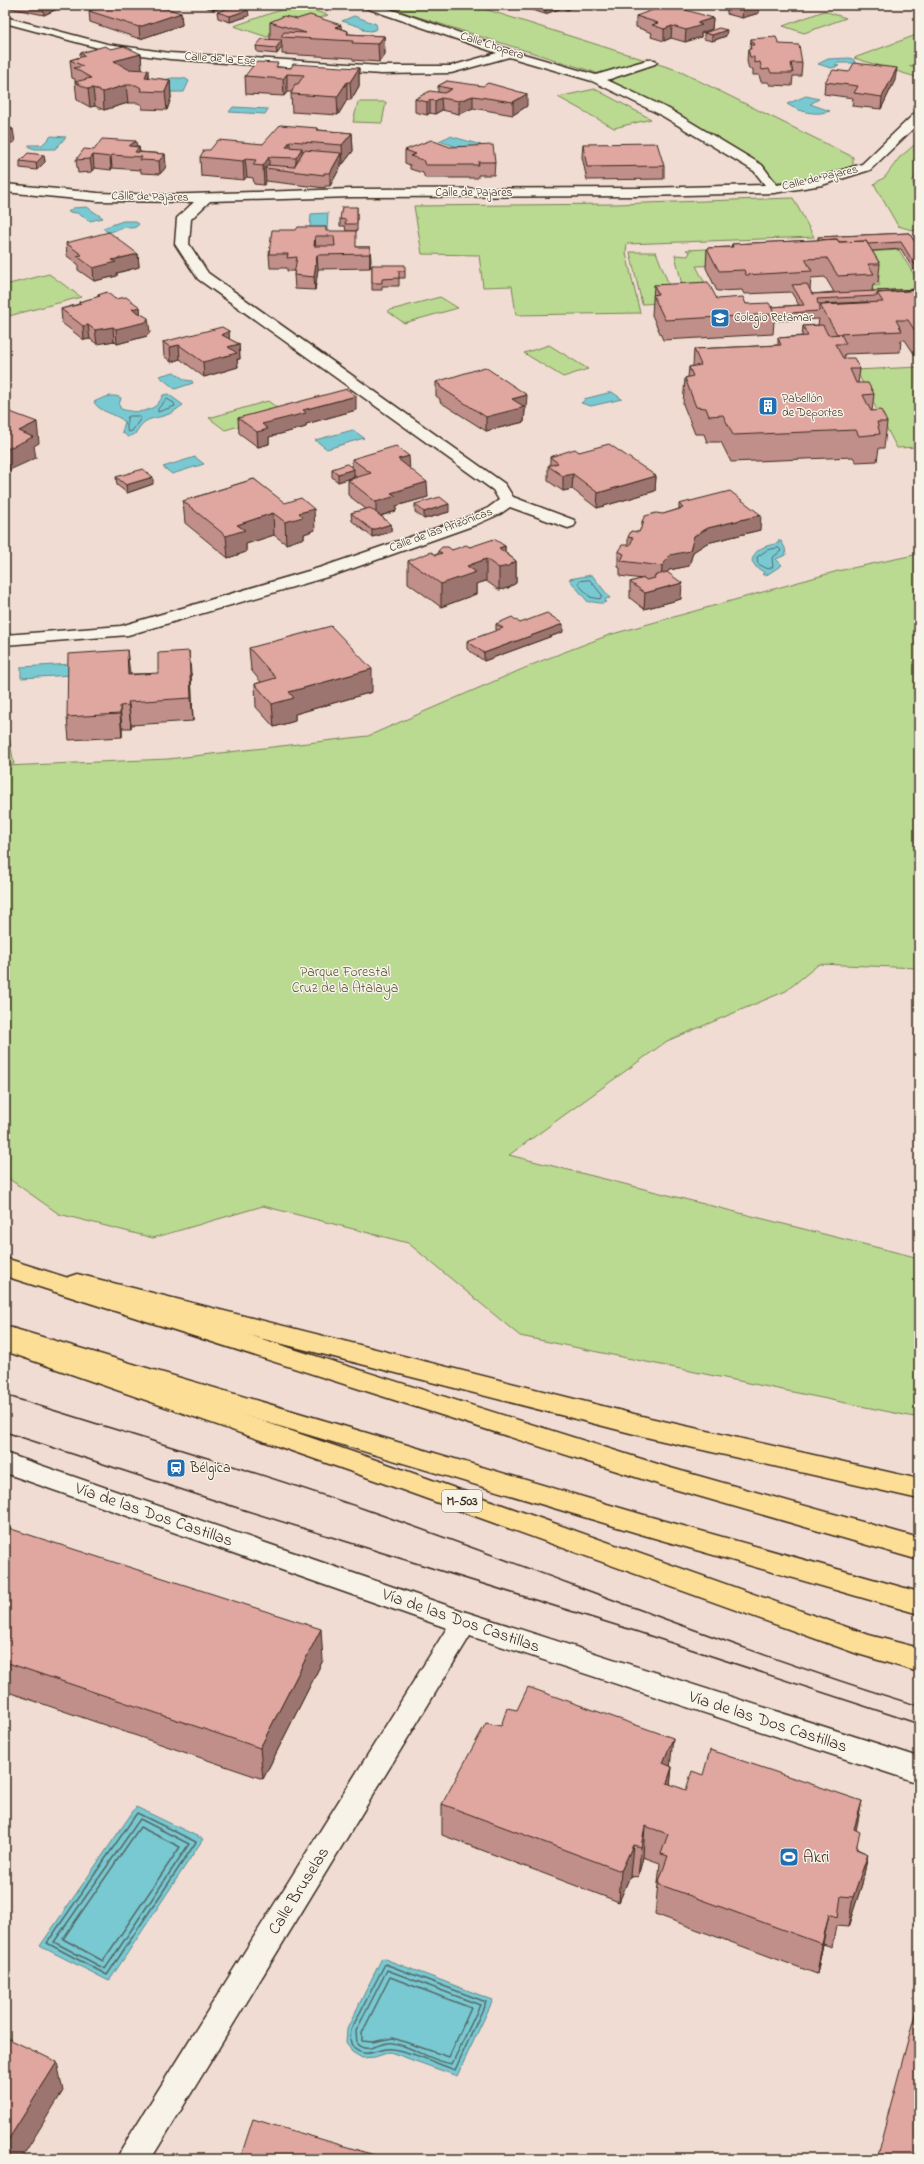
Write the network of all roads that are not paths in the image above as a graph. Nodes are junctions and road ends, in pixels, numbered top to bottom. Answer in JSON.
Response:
{"nodes":[{"id":1,"x":367,"y":5,"type":"edge"},
{"id":2,"x":408,"y":5,"type":"edge"},
{"id":3,"x":388,"y":12,"type":"junction"},
{"id":4,"x":5,"y":20,"type":"edge"},
{"id":5,"x":509,"y":53,"type":"junction"},
{"id":6,"x":651,"y":62,"type":"dead end"},
{"id":7,"x":596,"y":79,"type":"junction"},
{"id":8,"x":919,"y":116,"type":"edge"},
{"id":9,"x":5,"y":188,"type":"edge"},
{"id":10,"x":774,"y":189,"type":"junction"},
{"id":11,"x":207,"y":197,"type":"junction"},
{"id":12,"x":161,"y":199,"type":"junction"},
{"id":13,"x":184,"y":218,"type":"junction"},
{"id":14,"x":507,"y":500,"type":"junction"},
{"id":15,"x":568,"y":523,"type":"dead end"},
{"id":16,"x":5,"y":640,"type":"edge"},
{"id":17,"x":5,"y":1266,"type":"edge"},
{"id":18,"x":5,"y":1334,"type":"edge"},
{"id":19,"x":5,"y":1342,"type":"edge"},
{"id":20,"x":5,"y":1463,"type":"edge"},
{"id":21,"x":919,"y":1489,"type":"edge"},
{"id":22,"x":919,"y":1549,"type":"edge"},
{"id":23,"x":919,"y":1603,"type":"edge"},
{"id":24,"x":464,"y":1623,"type":"junction"},
{"id":25,"x":919,"y":1660,"type":"edge"},
{"id":26,"x":919,"y":1770,"type":"edge"},
{"id":27,"x":133,"y":2159,"type":"edge"}],
"edges":[{"from":1,"to":3,"type":"street","name":"Calle Chopera"},
{"from":2,"to":3,"type":"street"},
{"from":3,"to":5,"type":"street","name":"Calle Chopera"},
{"from":4,"to":5,"type":"street","name":"Calle de la Ese"},
{"from":5,"to":7,"type":"street","name":"Calle Chopera"},
{"from":6,"to":7,"type":"street"},
{"from":7,"to":10,"type":"street","name":"Calle Chopera"},
{"from":8,"to":10,"type":"street","name":"Calle de Pajares"},
{"from":9,"to":12,"type":"street","name":"Calle de Pajares"},
{"from":10,"to":11,"type":"street","name":"Calle de Pajares"},
{"from":11,"to":12,"type":"street","name":"Calle de Pajares"},
{"from":11,"to":13,"type":"street"},
{"from":12,"to":13,"type":"street"},
{"from":13,"to":14,"type":"street","name":"Calle de las Arizónicas"},
{"from":14,"to":15,"type":"street"},
{"from":14,"to":16,"type":"street","name":"Calle de las Arizónicas"},
{"from":17,"to":21,"type":"highway"},
{"from":17,"to":22,"type":"highway"},
{"from":18,"to":23,"type":"highway","number":"M-503"},
{"from":19,"to":25,"type":"highway","number":"M-503"},
{"from":20,"to":24,"type":"street","name":"Vía de las Dos Castillas"},
{"from":24,"to":26,"type":"street","name":"Vía de las Dos Castillas"},
{"from":24,"to":27,"type":"street","name":"Calle Bruselas"}]}
